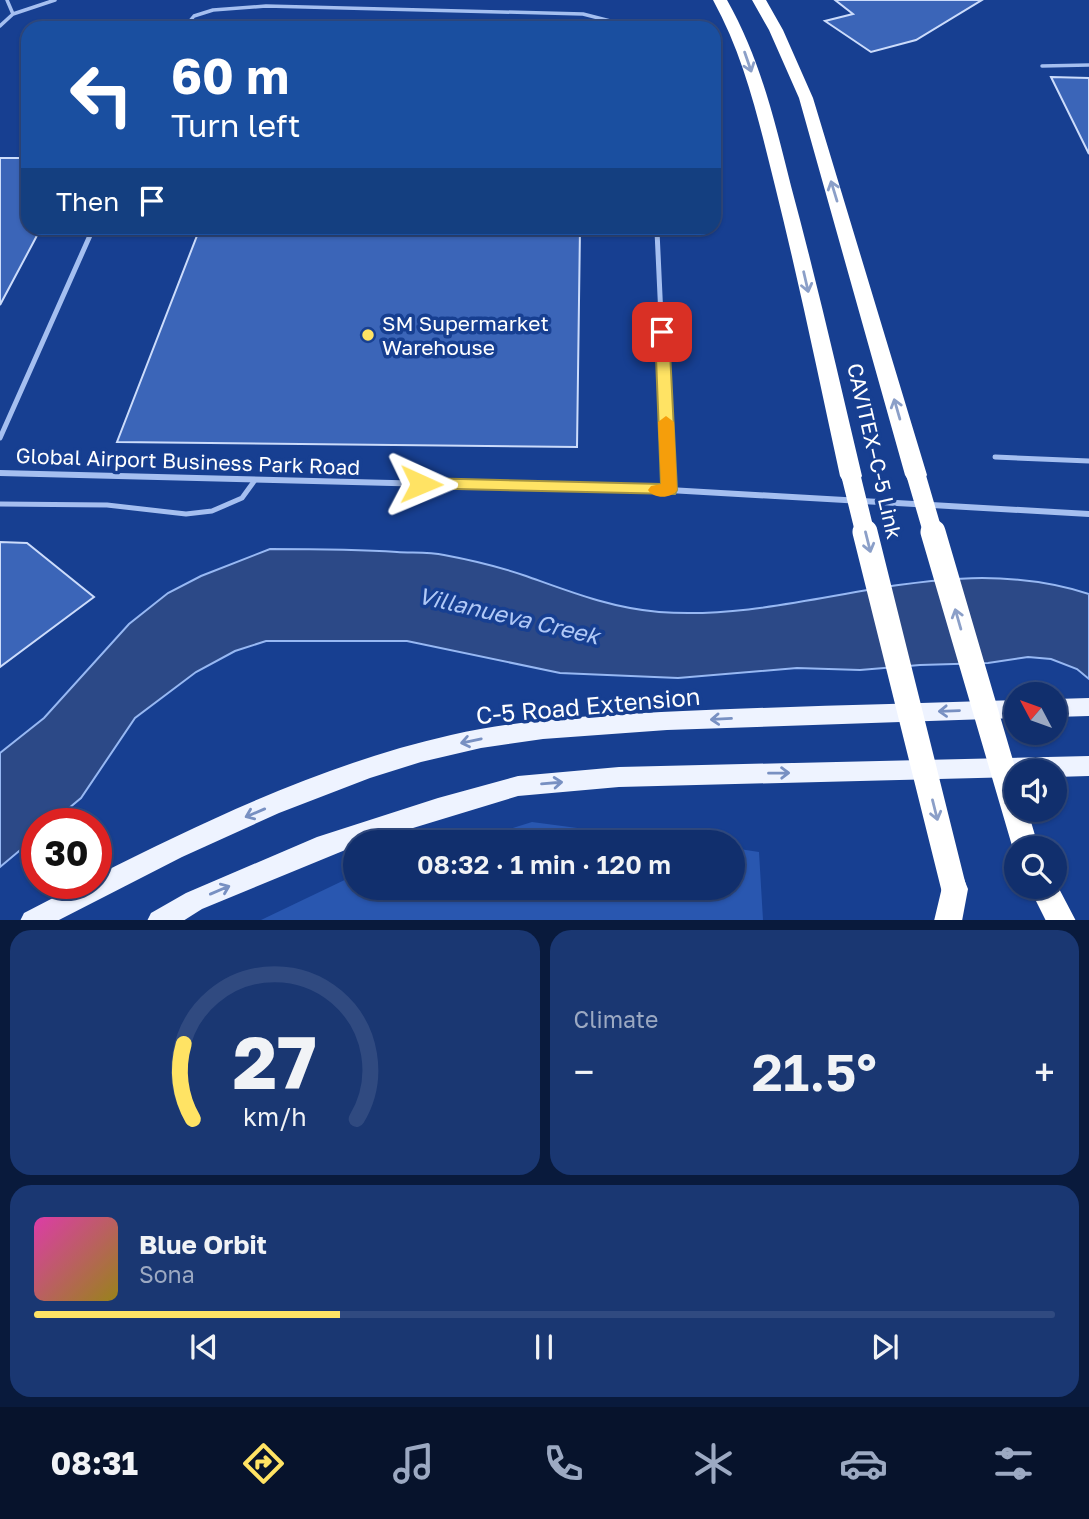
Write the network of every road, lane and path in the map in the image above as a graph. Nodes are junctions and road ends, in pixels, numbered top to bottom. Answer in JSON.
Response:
{"nodes":[{"id":1,"x":7,"y":0,"type":"edge"},
{"id":2,"x":55,"y":0,"type":"edge"},
{"id":3,"x":268,"y":0,"type":"edge"},
{"id":4,"x":720,"y":0,"type":"edge"},
{"id":5,"x":759,"y":0,"type":"edge"},
{"id":6,"x":266,"y":6,"type":"junction"},
{"id":7,"x":13,"y":14,"type":"junction"},
{"id":8,"x":190,"y":21,"type":"edge"},
{"id":9,"x":610,"y":21,"type":"edge"},
{"id":10,"x":0,"y":26,"type":"edge"},
{"id":11,"x":1089,"y":65,"type":"edge"},
{"id":12,"x":1042,"y":66,"type":"dead end"},
{"id":13,"x":91,"y":235,"type":"edge"},
{"id":14,"x":657,"y":235,"type":"edge"},
{"id":15,"x":0,"y":438,"type":"edge"},
{"id":16,"x":995,"y":457,"type":"dead end"},
{"id":17,"x":1089,"y":461,"type":"edge"},
{"id":18,"x":0,"y":473,"type":"edge"},
{"id":19,"x":255,"y":480,"type":"junction"},
{"id":20,"x":669,"y":490,"type":"junction"},
{"id":21,"x":0,"y":504,"type":"edge"},
{"id":22,"x":1089,"y":514,"type":"edge"},
{"id":23,"x":1089,"y":707,"type":"edge"},
{"id":24,"x":1068,"y":708,"type":"edge"},
{"id":25,"x":1004,"y":709,"type":"edge"},
{"id":26,"x":1089,"y":766,"type":"edge"},
{"id":27,"x":1022,"y":836,"type":"edge"},
{"id":28,"x":954,"y":889,"type":"junction"},
{"id":29,"x":1039,"y":899,"type":"edge"},
{"id":30,"x":1050,"y":899,"type":"edge"},
{"id":31,"x":32,"y":920,"type":"edge"},
{"id":32,"x":159,"y":920,"type":"edge"},
{"id":33,"x":948,"y":920,"type":"edge"},
{"id":34,"x":959,"y":920,"type":"edge"},
{"id":35,"x":1045,"y":920,"type":"edge"},
{"id":36,"x":1062,"y":920,"type":"edge"}],
"edges":[{"from":1,"to":7,"type":"lane"},
{"from":2,"to":7,"type":"lane"},
{"from":3,"to":6,"type":"lane"},
{"from":4,"to":28,"type":"highway","name":"CAVITEX–C-5 Link","one_way":true,"bridge":true},
{"from":27,"to":5,"type":"highway","name":"CAVITEX–C-5 Link","one_way":true,"bridge":true},
{"from":6,"to":8,"type":"lane"},
{"from":6,"to":9,"type":"lane"},
{"from":7,"to":10,"type":"lane"},
{"from":11,"to":12,"type":"lane"},
{"from":13,"to":15,"type":"lane"},
{"from":14,"to":20,"type":"lane"},
{"from":16,"to":17,"type":"lane"},
{"from":18,"to":19,"type":"street","name":"Global Airport Business Park Road"},
{"from":19,"to":20,"type":"street","name":"Global Airport Business Park Road"},
{"from":19,"to":21,"type":"lane"},
{"from":20,"to":22,"type":"street","name":"Global Airport Business Park Road"},
{"from":23,"to":24,"type":"main road"},
{"from":25,"to":31,"type":"main road","name":"C-5 Road Extension","one_way":true},
{"from":32,"to":26,"type":"main road","one_way":true},
{"from":28,"to":33,"type":"highway"},
{"from":28,"to":34,"type":"highway","name":"CAVITEX–C-5 Link"},
{"from":29,"to":35,"type":"highway"},
{"from":30,"to":36,"type":"highway"}]}
